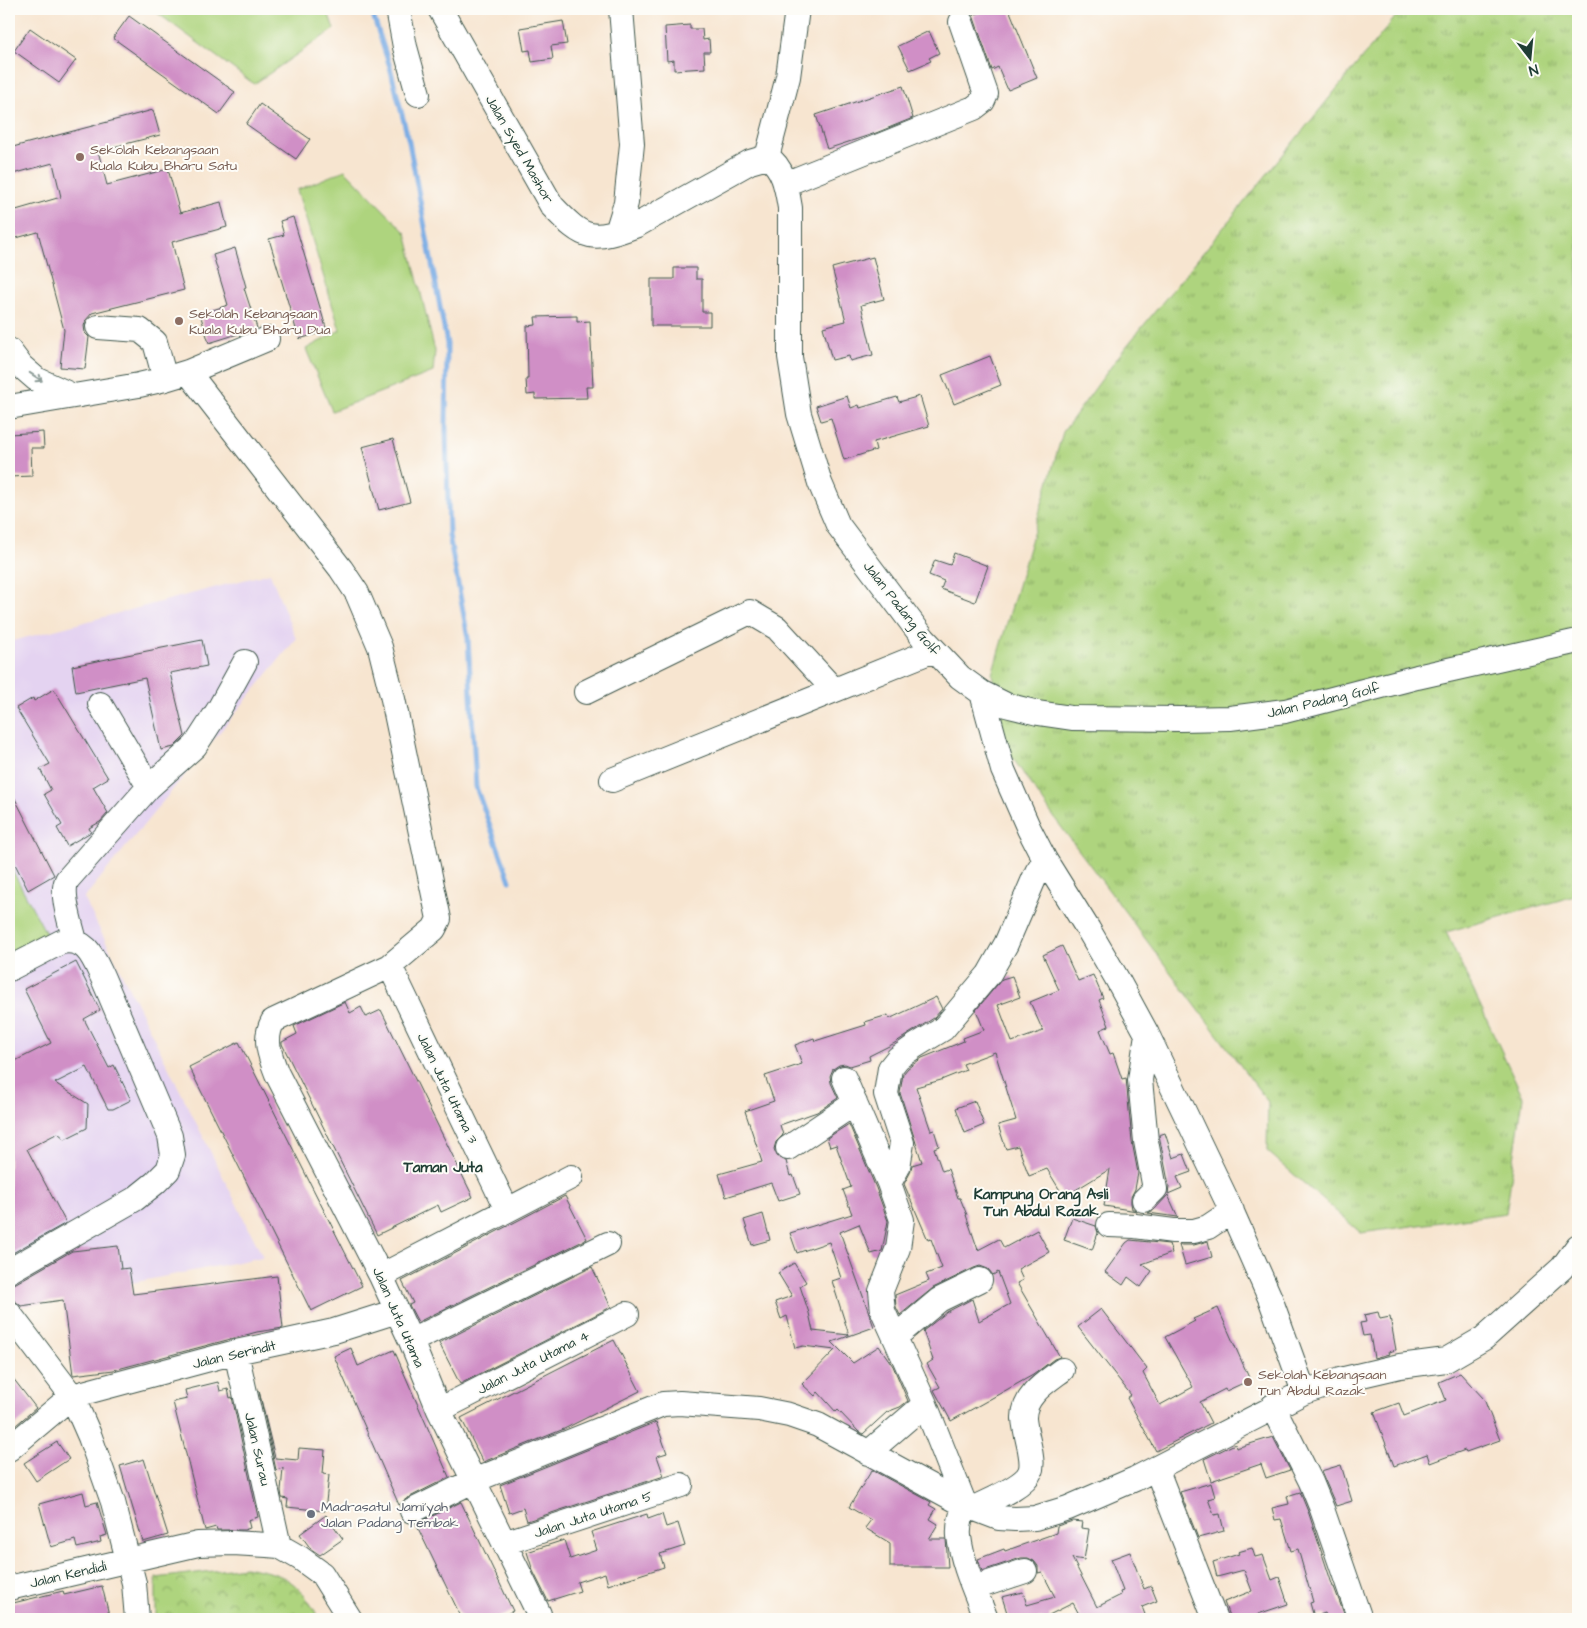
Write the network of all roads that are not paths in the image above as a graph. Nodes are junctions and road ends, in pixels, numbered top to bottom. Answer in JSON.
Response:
{"nodes":[{"id":1,"x":398,"y":9,"type":"edge"},
{"id":2,"x":440,"y":9,"type":"edge"},
{"id":3,"x":622,"y":9,"type":"edge"},
{"id":4,"x":797,"y":9,"type":"edge"},
{"id":5,"x":961,"y":22,"type":"dead end"},
{"id":6,"x":418,"y":94,"type":"dead end"},
{"id":7,"x":768,"y":157,"type":"junction"},
{"id":8,"x":785,"y":184,"type":"junction"},
{"id":9,"x":617,"y":232,"type":"junction"},
{"id":10,"x":98,"y":327,"type":"dead end"},
{"id":11,"x":267,"y":339,"type":"dead end"},
{"id":12,"x":9,"y":350,"type":"edge"},
{"id":13,"x":188,"y":372,"type":"junction"},
{"id":14,"x":165,"y":379,"type":"junction"},
{"id":15,"x":71,"y":395,"type":"junction"},
{"id":16,"x":9,"y":407,"type":"edge"},
{"id":17,"x":1578,"y":641,"type":"edge"},
{"id":18,"x":934,"y":650,"type":"junction"},
{"id":19,"x":245,"y":662,"type":"dead end"},
{"id":20,"x":834,"y":690,"type":"junction"},
{"id":21,"x":586,"y":692,"type":"dead end"},
{"id":22,"x":982,"y":693,"type":"junction"},
{"id":23,"x":100,"y":704,"type":"dead end"},
{"id":24,"x":612,"y":780,"type":"dead end"},
{"id":25,"x":149,"y":787,"type":"junction"},
{"id":26,"x":1044,"y":860,"type":"junction"},
{"id":27,"x":75,"y":941,"type":"junction"},
{"id":28,"x":390,"y":966,"type":"junction"},
{"id":29,"x":9,"y":969,"type":"edge"},
{"id":30,"x":1147,"y":1034,"type":"junction"},
{"id":31,"x":844,"y":1078,"type":"dead end"},
{"id":32,"x":855,"y":1103,"type":"junction"},
{"id":33,"x":788,"y":1148,"type":"dead end"},
{"id":34,"x":571,"y":1177,"type":"dead end"},
{"id":35,"x":889,"y":1183,"type":"junction"},
{"id":36,"x":1144,"y":1200,"type":"dead end"},
{"id":37,"x":507,"y":1210,"type":"junction"},
{"id":38,"x":1232,"y":1212,"type":"junction"},
{"id":39,"x":1109,"y":1225,"type":"dead end"},
{"id":40,"x":608,"y":1244,"type":"dead end"},
{"id":41,"x":1578,"y":1246,"type":"edge"},
{"id":42,"x":9,"y":1271,"type":"edge"},
{"id":43,"x":381,"y":1276,"type":"junction"},
{"id":44,"x":980,"y":1280,"type":"dead end"},
{"id":45,"x":397,"y":1311,"type":"junction"},
{"id":46,"x":9,"y":1313,"type":"edge"},
{"id":47,"x":627,"y":1314,"type":"dead end"},
{"id":48,"x":895,"y":1337,"type":"junction"},
{"id":49,"x":411,"y":1341,"type":"junction"},
{"id":50,"x":236,"y":1352,"type":"junction"},
{"id":51,"x":1062,"y":1370,"type":"dead end"},
{"id":52,"x":1304,"y":1392,"type":"junction"},
{"id":53,"x":72,"y":1396,"type":"junction"},
{"id":54,"x":925,"y":1404,"type":"junction"},
{"id":55,"x":1274,"y":1406,"type":"junction"},
{"id":56,"x":438,"y":1410,"type":"junction"},
{"id":57,"x":9,"y":1449,"type":"edge"},
{"id":58,"x":868,"y":1453,"type":"junction"},
{"id":59,"x":1156,"y":1468,"type":"junction"},
{"id":60,"x":473,"y":1481,"type":"junction"},
{"id":61,"x":681,"y":1485,"type":"dead end"},
{"id":62,"x":969,"y":1507,"type":"junction"},
{"id":63,"x":412,"y":1511,"type":"dead end"},
{"id":64,"x":504,"y":1543,"type":"junction"},
{"id":65,"x":279,"y":1546,"type":"junction"},
{"id":66,"x":128,"y":1560,"type":"junction"},
{"id":67,"x":1025,"y":1571,"type":"dead end"},
{"id":68,"x":9,"y":1588,"type":"edge"},
{"id":69,"x":974,"y":1588,"type":"junction"},
{"id":70,"x":539,"y":1614,"type":"dead end"},
{"id":71,"x":136,"y":1619,"type":"edge"},
{"id":72,"x":350,"y":1619,"type":"edge"},
{"id":73,"x":986,"y":1619,"type":"edge"},
{"id":74,"x":1215,"y":1619,"type":"edge"},
{"id":75,"x":1360,"y":1619,"type":"edge"}],
"edges":[{"from":1,"to":6,"type":"street"},
{"from":2,"to":9,"type":"street","name":"Jalan Syed Mashor"},
{"from":3,"to":9,"type":"street"},
{"from":4,"to":7,"type":"street"},
{"from":5,"to":8,"type":"street"},
{"from":7,"to":8,"type":"street","name":"Jalan Padang Golf"},
{"from":7,"to":9,"type":"street","name":"Jalan Syed Mashor"},
{"from":8,"to":18,"type":"street","name":"Jalan Padang Golf"},
{"from":10,"to":14,"type":"street"},
{"from":11,"to":13,"type":"street"},
{"from":12,"to":15,"type":"street","one_way":true},
{"from":13,"to":14,"type":"street"},
{"from":13,"to":28,"type":"street"},
{"from":14,"to":15,"type":"street"},
{"from":15,"to":16,"type":"street"},
{"from":17,"to":22,"type":"street","name":"Jalan Padang Golf"},
{"from":18,"to":20,"type":"street"},
{"from":18,"to":22,"type":"street","name":"Jalan Padang Golf"},
{"from":19,"to":25,"type":"street"},
{"from":20,"to":21,"type":"street"},
{"from":20,"to":24,"type":"street"},
{"from":22,"to":26,"type":"street"},
{"from":23,"to":25,"type":"street"},
{"from":25,"to":27,"type":"street"},
{"from":26,"to":30,"type":"street"},
{"from":26,"to":35,"type":"street"},
{"from":27,"to":29,"type":"street"},
{"from":27,"to":42,"type":"street"},
{"from":28,"to":37,"type":"street","name":"Jalan Juta Utama 3"},
{"from":28,"to":43,"type":"street","name":"Jalan Juta Utama"},
{"from":30,"to":36,"type":"street"},
{"from":30,"to":38,"type":"street"},
{"from":31,"to":32,"type":"street"},
{"from":32,"to":33,"type":"street"},
{"from":32,"to":35,"type":"street"},
{"from":34,"to":37,"type":"street"},
{"from":35,"to":48,"type":"street"},
{"from":37,"to":43,"type":"street"},
{"from":38,"to":39,"type":"street"},
{"from":38,"to":52,"type":"street"},
{"from":40,"to":49,"type":"street"},
{"from":41,"to":52,"type":"street"},
{"from":43,"to":45,"type":"street","name":"Jalan Juta Utama"},
{"from":44,"to":48,"type":"street"},
{"from":45,"to":49,"type":"street","name":"Jalan Juta Utama"},
{"from":45,"to":50,"type":"street","name":"Jalan Serindit"},
{"from":46,"to":53,"type":"street"},
{"from":47,"to":56,"type":"street","name":"Jalan Juta Utama 4"},
{"from":48,"to":54,"type":"street"},
{"from":49,"to":56,"type":"street","name":"Jalan Juta Utama"},
{"from":50,"to":53,"type":"street","name":"Jalan Serindit"},
{"from":50,"to":65,"type":"street","name":"Jalan Surau"},
{"from":51,"to":62,"type":"street"},
{"from":52,"to":55,"type":"street"},
{"from":53,"to":57,"type":"street"},
{"from":53,"to":66,"type":"street"},
{"from":54,"to":58,"type":"street"},
{"from":54,"to":62,"type":"street"},
{"from":55,"to":59,"type":"street"},
{"from":55,"to":75,"type":"street"},
{"from":56,"to":60,"type":"street","name":"Jalan Juta Utama"},
{"from":58,"to":60,"type":"street"},
{"from":58,"to":62,"type":"street"},
{"from":59,"to":62,"type":"street"},
{"from":59,"to":74,"type":"street"},
{"from":60,"to":63,"type":"street"},
{"from":60,"to":64,"type":"street","name":"Jalan Juta Utama"},
{"from":61,"to":64,"type":"street","name":"Jalan Juta Utama 5"},
{"from":62,"to":69,"type":"street"},
{"from":64,"to":70,"type":"street","name":"Jalan Juta Utama"},
{"from":65,"to":66,"type":"street","name":"Jalan Kendidi"},
{"from":65,"to":72,"type":"street"},
{"from":66,"to":68,"type":"street","name":"Jalan Kendidi"},
{"from":66,"to":71,"type":"street"},
{"from":67,"to":69,"type":"street"},
{"from":69,"to":73,"type":"street"}]}
